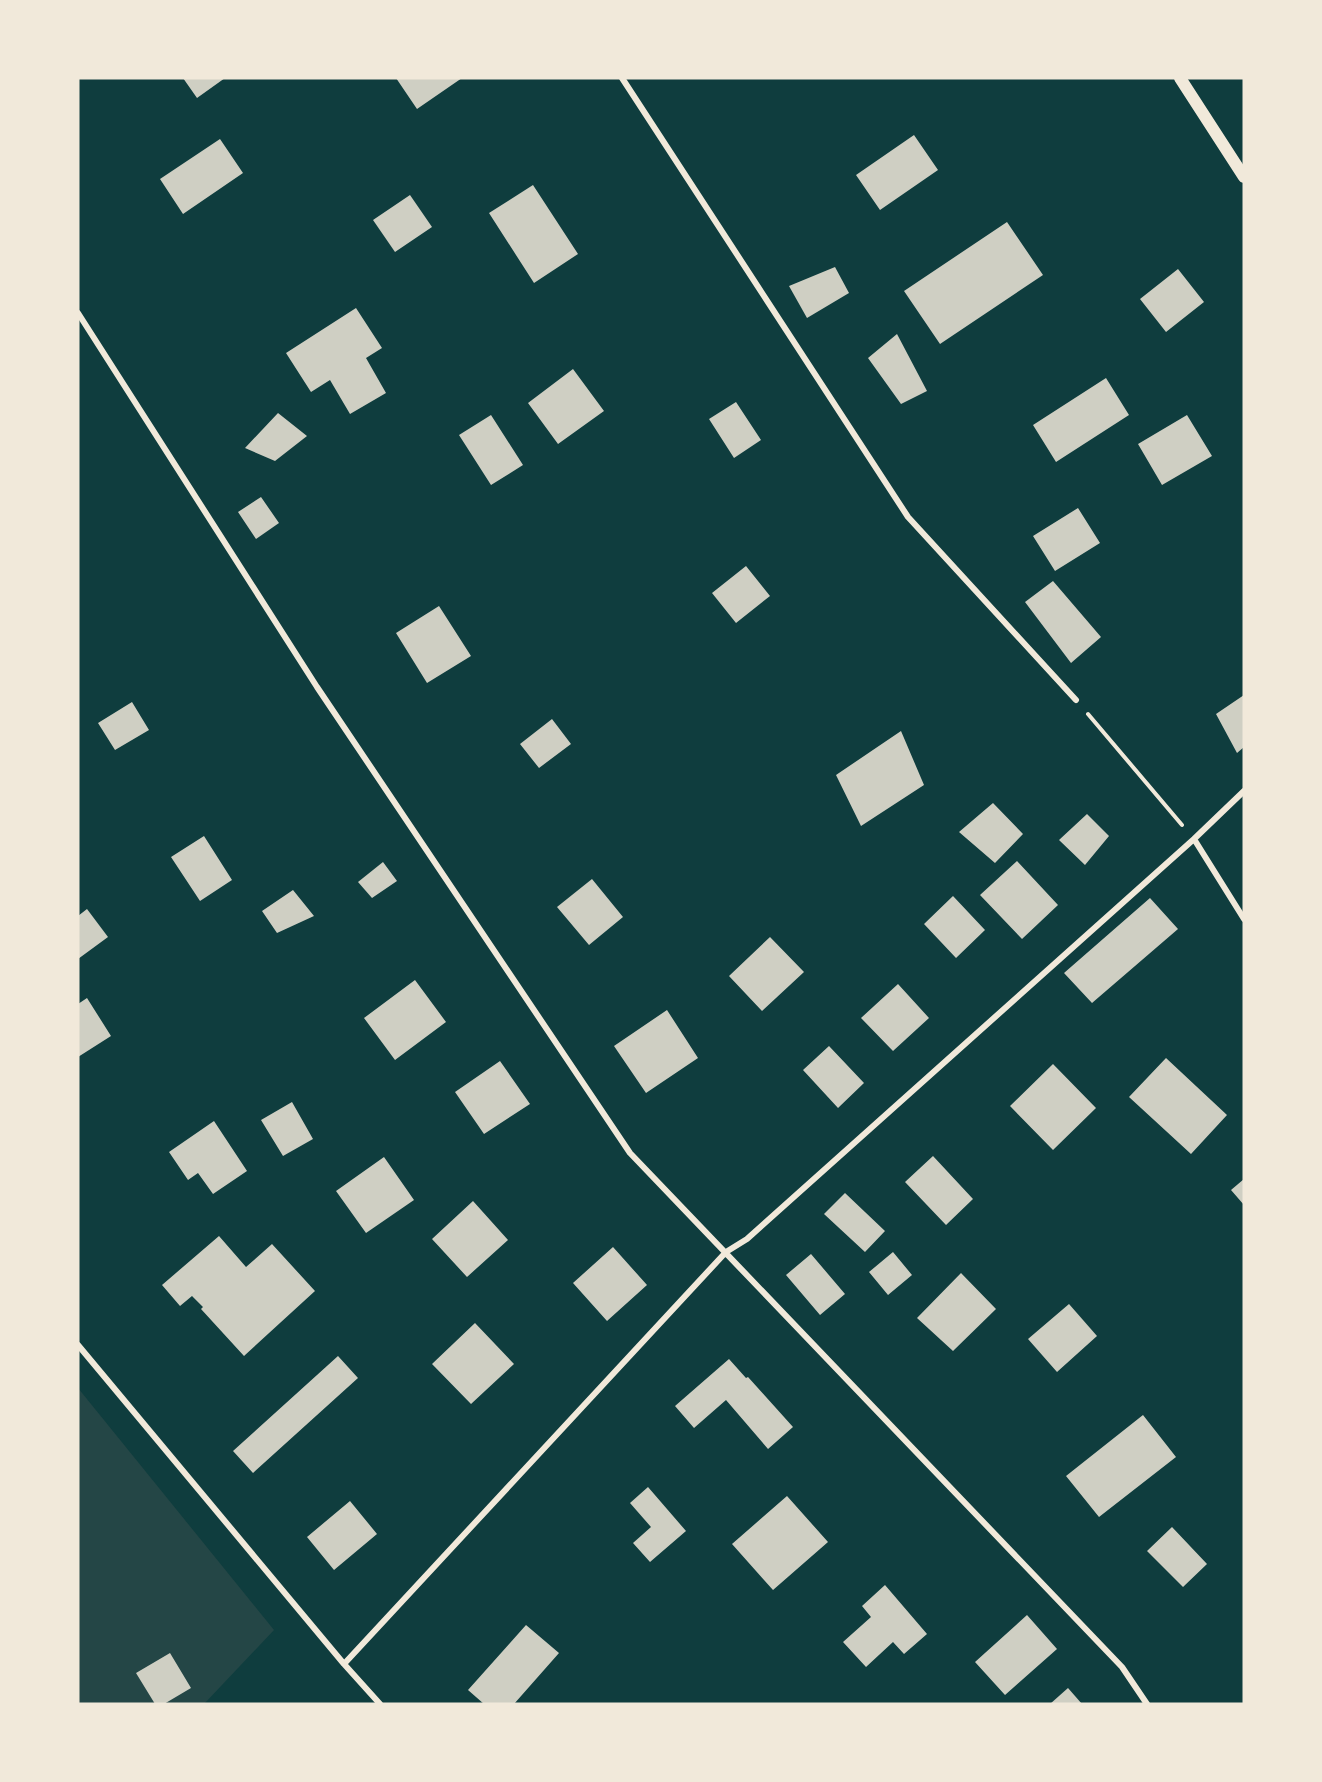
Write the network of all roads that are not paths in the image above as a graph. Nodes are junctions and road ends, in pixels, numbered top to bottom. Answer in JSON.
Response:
{"nodes":[{"id":1,"x":622,"y":78,"type":"edge"},
{"id":2,"x":1180,"y":78,"type":"edge"},
{"id":3,"x":1244,"y":177,"type":"edge"},
{"id":4,"x":78,"y":313,"type":"edge"},
{"id":5,"x":1076,"y":700,"type":"road end"},
{"id":6,"x":1244,"y":790,"type":"edge"},
{"id":7,"x":1194,"y":839,"type":"junction"},
{"id":8,"x":1244,"y":919,"type":"edge"},
{"id":9,"x":726,"y":1252,"type":"junction"},
{"id":10,"x":78,"y":1345,"type":"edge"},
{"id":11,"x":344,"y":1664,"type":"junction"},
{"id":12,"x":381,"y":1704,"type":"edge"},
{"id":13,"x":1147,"y":1704,"type":"edge"}],
"edges":[{"from":1,"to":5,"type":"street"},
{"from":2,"to":3,"type":"main road"},
{"from":4,"to":9,"type":"street"},
{"from":6,"to":7,"type":"street"},
{"from":7,"to":8,"type":"street"},
{"from":7,"to":9,"type":"street"},
{"from":9,"to":11,"type":"street"},
{"from":9,"to":13,"type":"street"},
{"from":10,"to":11,"type":"street"},
{"from":11,"to":12,"type":"street"}]}
